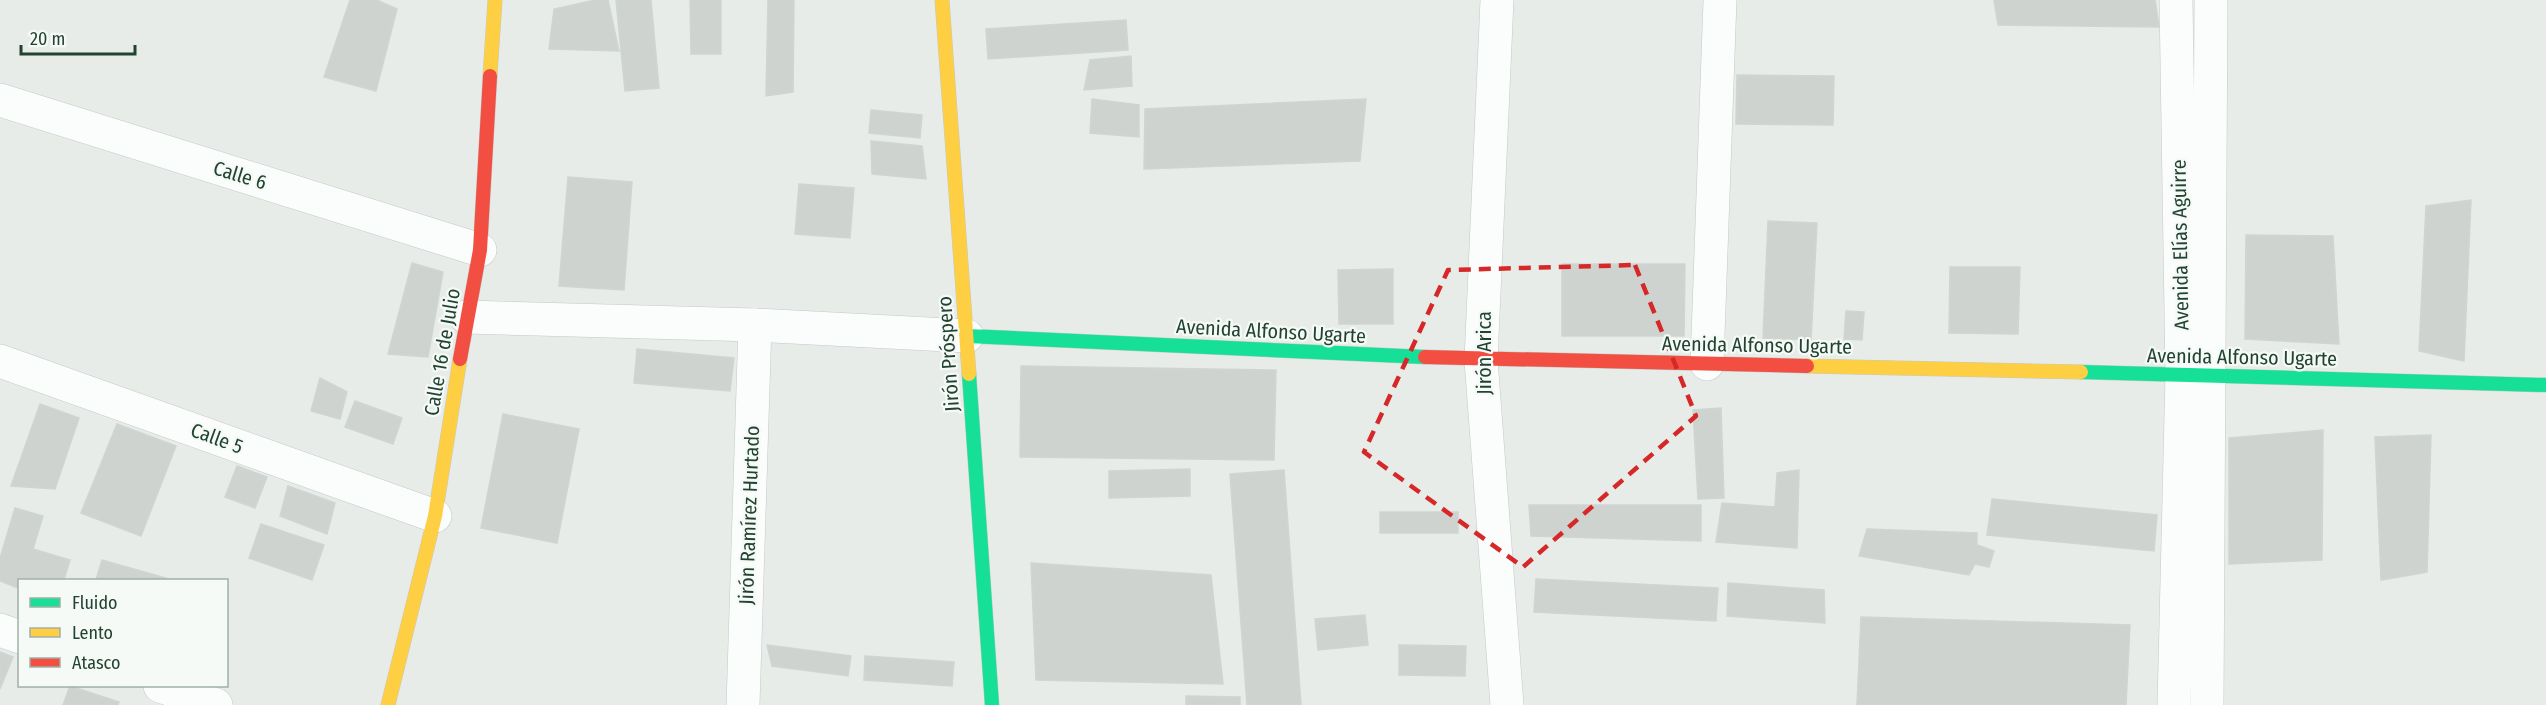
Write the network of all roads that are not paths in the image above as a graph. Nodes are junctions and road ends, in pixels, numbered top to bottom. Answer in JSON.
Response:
{"nodes":[{"id":1,"x":942,"y":0,"type":"edge"},
{"id":2,"x":1497,"y":0,"type":"edge"},
{"id":3,"x":1720,"y":0,"type":"edge"},
{"id":4,"x":2176,"y":0,"type":"edge"},
{"id":5,"x":2211,"y":0,"type":"edge"},
{"id":6,"x":490,"y":1,"type":"edge"},
{"id":7,"x":0,"y":100,"type":"edge"},
{"id":8,"x":480,"y":250,"type":"junction"},
{"id":9,"x":466,"y":317,"type":"junction"},
{"id":10,"x":755,"y":325,"type":"junction"},
{"id":11,"x":967,"y":336,"type":"junction"},
{"id":12,"x":1481,"y":360,"type":"junction"},
{"id":13,"x":0,"y":361,"type":"edge"},
{"id":14,"x":1707,"y":364,"type":"junction"},
{"id":15,"x":2196,"y":374,"type":"junction"},
{"id":16,"x":2546,"y":385,"type":"edge"},
{"id":17,"x":435,"y":516,"type":"junction"},
{"id":18,"x":0,"y":630,"type":"edge"},
{"id":19,"x":18,"y":636,"type":"edge"},
{"id":20,"x":163,"y":687,"type":"edge"},
{"id":21,"x":216,"y":705,"type":"edge"},
{"id":22,"x":388,"y":705,"type":"edge"},
{"id":23,"x":743,"y":705,"type":"edge"},
{"id":24,"x":992,"y":705,"type":"edge"},
{"id":25,"x":1507,"y":705,"type":"edge"},
{"id":26,"x":2174,"y":705,"type":"edge"},
{"id":27,"x":2207,"y":705,"type":"edge"}],
"edges":[{"from":1,"to":11,"type":"main road","name":"Jirón Próspero"},
{"from":2,"to":12,"type":"street","name":"Jirón Arica"},
{"from":3,"to":14,"type":"street"},
{"from":4,"to":15,"type":"street","name":"Avenida Elías Aguirre"},
{"from":5,"to":15,"type":"street","name":"Avenida Elías Aguirre"},
{"from":6,"to":8,"type":"main road","name":"Calle 16 de Julio"},
{"from":7,"to":8,"type":"street","name":"Calle 6"},
{"from":8,"to":9,"type":"main road","name":"Calle 16 de Julio"},
{"from":9,"to":10,"type":"street"},
{"from":9,"to":17,"type":"main road","name":"Calle 16 de Julio"},
{"from":10,"to":11,"type":"street"},
{"from":10,"to":23,"type":"street","name":"Jirón Ramírez Hurtado"},
{"from":11,"to":12,"type":"main road","name":"Avenida Alfonso Ugarte"},
{"from":11,"to":24,"type":"main road","name":"Jirón Próspero"},
{"from":12,"to":14,"type":"main road","name":"Avenida Alfonso Ugarte"},
{"from":12,"to":25,"type":"street","name":"Jirón Arica"},
{"from":13,"to":17,"type":"street","name":"Calle 5"},
{"from":14,"to":15,"type":"main road","name":"Avenida Alfonso Ugarte"},
{"from":15,"to":16,"type":"main road","name":"Avenida Alfonso Ugarte"},
{"from":15,"to":26,"type":"street","name":"Avenida Elías Aguirre"},
{"from":15,"to":27,"type":"street","name":"Avenida Elías Aguirre"},
{"from":17,"to":22,"type":"main road","name":"Calle 16 de Julio"},
{"from":18,"to":19,"type":"street"},
{"from":20,"to":21,"type":"street"}]}
